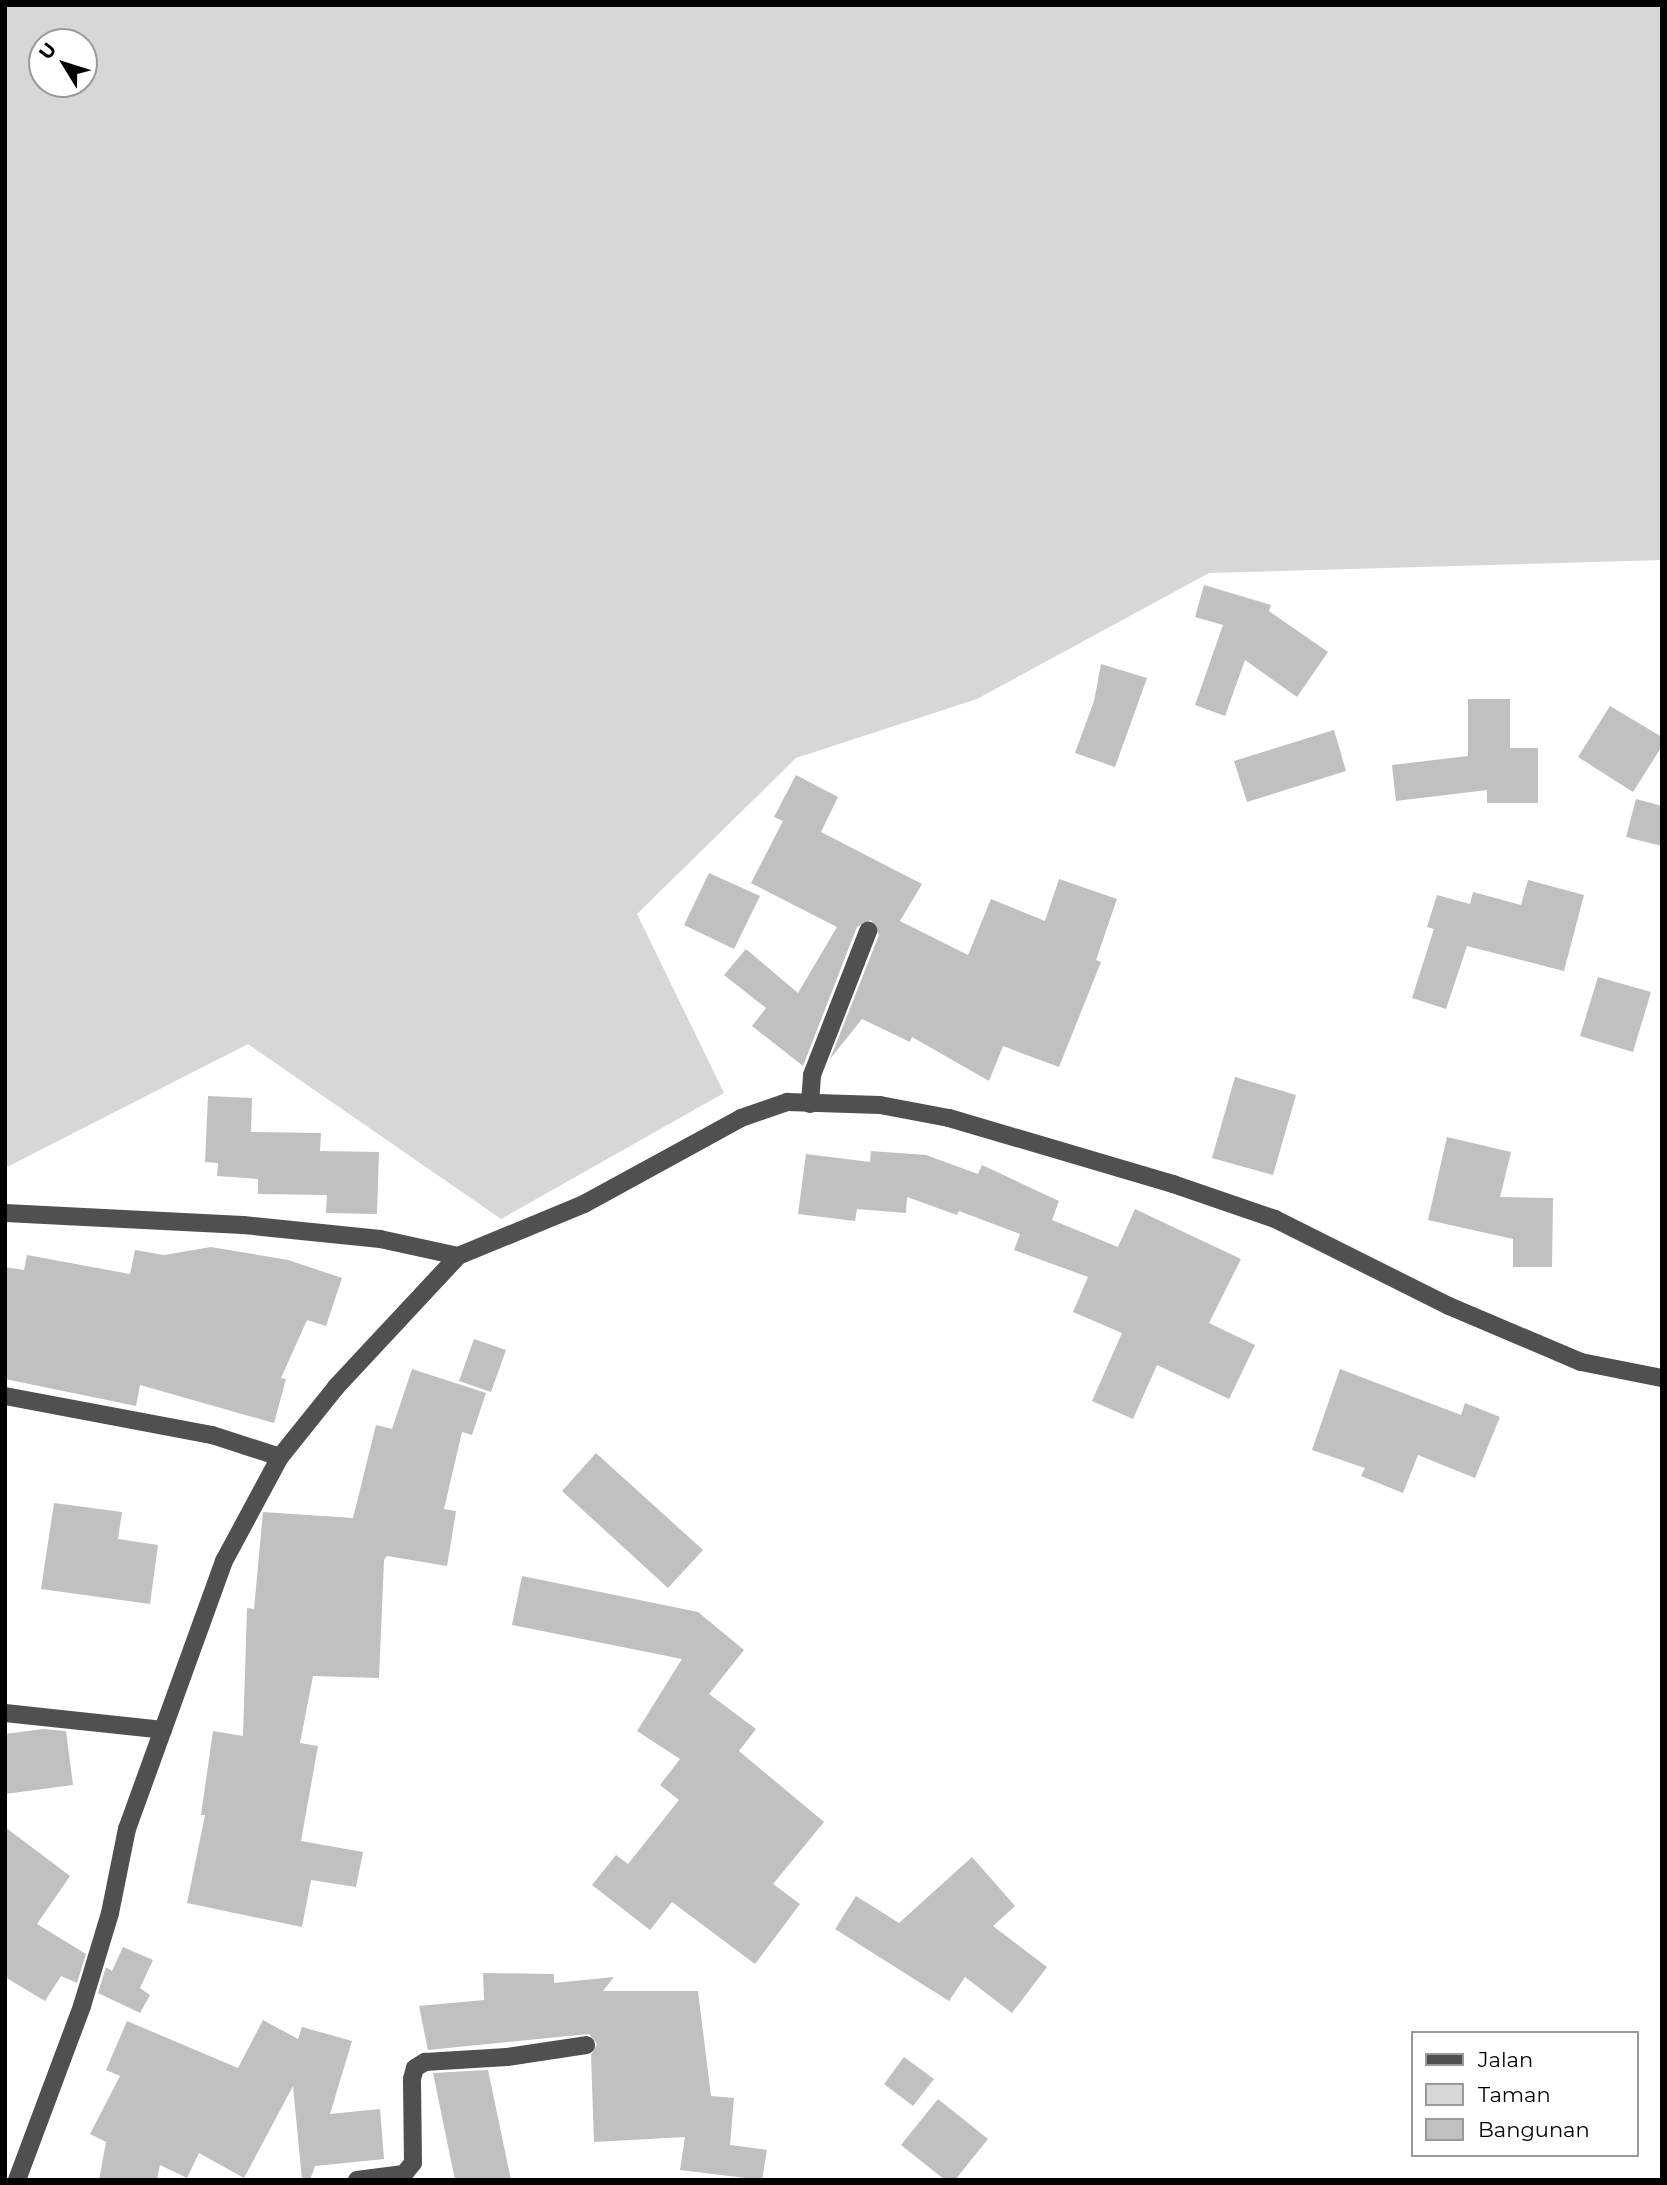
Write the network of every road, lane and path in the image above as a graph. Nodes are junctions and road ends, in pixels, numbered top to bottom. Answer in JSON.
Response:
{"nodes":[{"id":1,"x":869,"y":931,"type":"dead end"},
{"id":2,"x":810,"y":1104,"type":"junction"},
{"id":3,"x":5,"y":1213,"type":"edge"},
{"id":4,"x":458,"y":1256,"type":"junction"},
{"id":5,"x":1662,"y":1378,"type":"edge"},
{"id":6,"x":5,"y":1396,"type":"edge"},
{"id":7,"x":280,"y":1457,"type":"junction"},
{"id":8,"x":5,"y":1713,"type":"edge"},
{"id":9,"x":163,"y":1730,"type":"junction"},
{"id":10,"x":586,"y":2045,"type":"dead end"},
{"id":11,"x":18,"y":2180,"type":"edge"},
{"id":12,"x":357,"y":2180,"type":"edge"}],
"edges":[{"from":1,"to":2,"type":"street"},
{"from":2,"to":4,"type":"street"},
{"from":2,"to":5,"type":"street"},
{"from":3,"to":4,"type":"street"},
{"from":4,"to":7,"type":"street"},
{"from":6,"to":7,"type":"street"},
{"from":7,"to":9,"type":"street"},
{"from":8,"to":9,"type":"street"},
{"from":9,"to":11,"type":"street"},
{"from":10,"to":12,"type":"street"}]}
